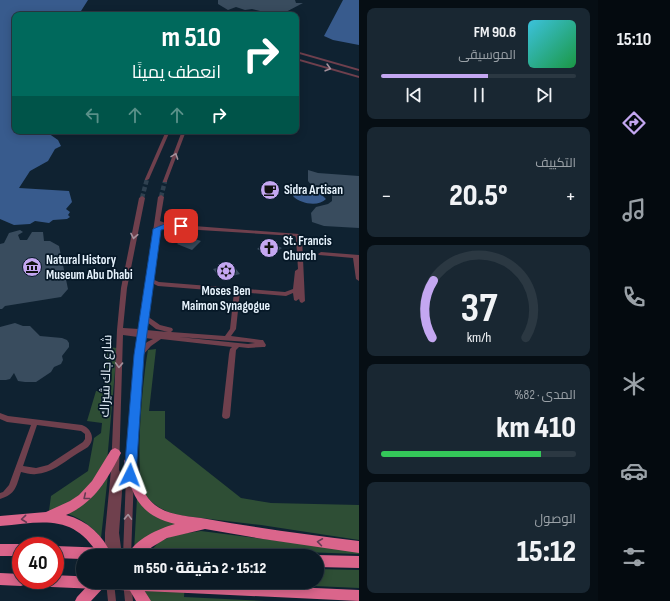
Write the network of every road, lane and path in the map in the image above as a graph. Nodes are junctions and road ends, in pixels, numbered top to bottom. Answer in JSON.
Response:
{"nodes":[{"id":1,"x":299,"y":54,"type":"edge"},
{"id":2,"x":299,"y":58,"type":"edge"},
{"id":3,"x":305,"y":58,"type":"junction"},
{"id":4,"x":359,"y":70,"type":"edge"},
{"id":5,"x":359,"y":77,"type":"edge"},
{"id":6,"x":167,"y":134,"type":"edge"},
{"id":7,"x":183,"y":134,"type":"edge"},
{"id":8,"x":147,"y":178,"type":"tunnel mouth"},
{"id":9,"x":166,"y":180,"type":"tunnel mouth"},
{"id":10,"x":161,"y":197,"type":"tunnel mouth"},
{"id":11,"x":142,"y":198,"type":"tunnel mouth"},
{"id":12,"x":157,"y":226,"type":"junction"},
{"id":13,"x":321,"y":254,"type":"dead end"},
{"id":14,"x":358,"y":257,"type":"edge"},
{"id":15,"x":300,"y":265,"type":"junction"},
{"id":16,"x":359,"y":279,"type":"edge"},
{"id":17,"x":149,"y":284,"type":"junction"},
{"id":18,"x":237,"y":290,"type":"junction"},
{"id":19,"x":302,"y":301,"type":"dead end"},
{"id":20,"x":144,"y":317,"type":"junction"},
{"id":21,"x":233,"y":329,"type":"junction"},
{"id":22,"x":120,"y":332,"type":"junction"},
{"id":23,"x":142,"y":334,"type":"junction"},
{"id":24,"x":206,"y":337,"type":"junction"},
{"id":25,"x":159,"y":338,"type":"junction"},
{"id":26,"x":225,"y":341,"type":"junction"},
{"id":27,"x":238,"y":342,"type":"junction"},
{"id":28,"x":232,"y":354,"type":"junction"},
{"id":29,"x":139,"y":355,"type":"junction"},
{"id":30,"x":0,"y":416,"type":"edge"},
{"id":31,"x":226,"y":416,"type":"dead end"},
{"id":32,"x":35,"y":422,"type":"junction"},
{"id":33,"x":115,"y":453,"type":"junction"},
{"id":34,"x":130,"y":461,"type":"junction"},
{"id":35,"x":18,"y":469,"type":"junction"},
{"id":36,"x":115,"y":470,"type":"junction"},
{"id":37,"x":0,"y":491,"type":"edge"},
{"id":38,"x":9,"y":492,"type":"junction"},
{"id":39,"x":0,"y":496,"type":"edge"},
{"id":40,"x":49,"y":516,"type":"junction"},
{"id":41,"x":0,"y":521,"type":"edge"},
{"id":42,"x":214,"y":526,"type":"junction"},
{"id":43,"x":128,"y":544,"type":"junction"},
{"id":44,"x":359,"y":547,"type":"edge"},
{"id":45,"x":102,"y":549,"type":"edge"},
{"id":46,"x":109,"y":549,"type":"edge"},
{"id":47,"x":118,"y":549,"type":"edge"},
{"id":48,"x":124,"y":549,"type":"edge"},
{"id":49,"x":128,"y":549,"type":"edge"},
{"id":50,"x":140,"y":549,"type":"edge"},
{"id":51,"x":0,"y":550,"type":"edge"},
{"id":52,"x":12,"y":550,"type":"edge"},
{"id":53,"x":64,"y":552,"type":"edge"},
{"id":54,"x":76,"y":553,"type":"edge"},
{"id":55,"x":324,"y":561,"type":"edge"},
{"id":56,"x":359,"y":562,"type":"edge"},
{"id":57,"x":0,"y":579,"type":"edge"},
{"id":58,"x":12,"y":580,"type":"edge"},
{"id":59,"x":64,"y":582,"type":"edge"},
{"id":60,"x":101,"y":589,"type":"edge"},
{"id":61,"x":110,"y":589,"type":"edge"},
{"id":62,"x":124,"y":589,"type":"edge"},
{"id":63,"x":136,"y":589,"type":"edge"},
{"id":64,"x":359,"y":596,"type":"edge"},
{"id":65,"x":129,"y":598,"type":"edge"},
{"id":66,"x":82,"y":601,"type":"edge"},
{"id":67,"x":112,"y":601,"type":"edge"},
{"id":68,"x":144,"y":601,"type":"edge"}],
"edges":[{"from":1,"to":3,"type":"street"},
{"from":2,"to":3,"type":"street"},
{"from":3,"to":4,"type":"street"},
{"from":3,"to":5,"type":"street","one_way":true},
{"from":6,"to":8,"type":"street"},
{"from":9,"to":7,"type":"street","one_way":true},
{"from":10,"to":12,"type":"street"},
{"from":11,"to":22,"type":"street","name":"شارع جاك شيراك","one_way":true},
{"from":12,"to":15,"type":"street"},
{"from":12,"to":17,"type":"street"},
{"from":13,"to":14,"type":"street"},
{"from":14,"to":16,"type":"street"},
{"from":15,"to":18,"type":"street"},
{"from":15,"to":19,"type":"street"},
{"from":17,"to":18,"type":"street"},
{"from":17,"to":20,"type":"street"},
{"from":18,"to":21,"type":"street"},
{"from":20,"to":23,"type":"street"},
{"from":20,"to":24,"type":"street"},
{"from":21,"to":26,"type":"street"},
{"from":21,"to":27,"type":"street"},
{"from":22,"to":23,"type":"street"},
{"from":22,"to":33,"type":"street","name":"شارع جاك شيراك","one_way":true},
{"from":23,"to":24,"type":"street"},
{"from":23,"to":25,"type":"street"},
{"from":23,"to":29,"type":"street"},
{"from":24,"to":26,"type":"street"},
{"from":25,"to":26,"type":"street"},
{"from":25,"to":29,"type":"street"},
{"from":26,"to":27,"type":"street"},
{"from":26,"to":28,"type":"street"},
{"from":27,"to":28,"type":"street"},
{"from":28,"to":31,"type":"street"},
{"from":29,"to":34,"type":"street"},
{"from":30,"to":32,"type":"street"},
{"from":32,"to":35,"type":"street"},
{"from":32,"to":35,"type":"street"},
{"from":33,"to":36,"type":"street","name":"شارع جاك شيراك"},
{"from":33,"to":40,"type":"highway","one_way":true},
{"from":34,"to":42,"type":"highway"},
{"from":43,"to":34,"type":"street","one_way":true},
{"from":35,"to":38,"type":"street"},
{"from":36,"to":46,"type":"street","name":"شارع جاك شيراك"},
{"from":36,"to":47,"type":"street"},
{"from":37,"to":38,"type":"street"},
{"from":38,"to":39,"type":"street"},
{"from":40,"to":41,"type":"highway","one_way":true},
{"from":40,"to":45,"type":"highway"},
{"from":44,"to":42,"type":"highway","one_way":true},
{"from":42,"to":50,"type":"highway"},
{"from":43,"to":48,"type":"street"},
{"from":43,"to":49,"type":"street"},
{"from":51,"to":52,"type":"highway"},
{"from":53,"to":54,"type":"highway","bridge":true},
{"from":55,"to":56,"type":"highway"},
{"from":57,"to":58,"type":"highway"},
{"from":59,"to":64,"type":"highway","bridge":true},
{"from":60,"to":66,"type":"highway"},
{"from":61,"to":67,"type":"street"},
{"from":62,"to":65,"type":"street"},
{"from":63,"to":68,"type":"highway"}]}
